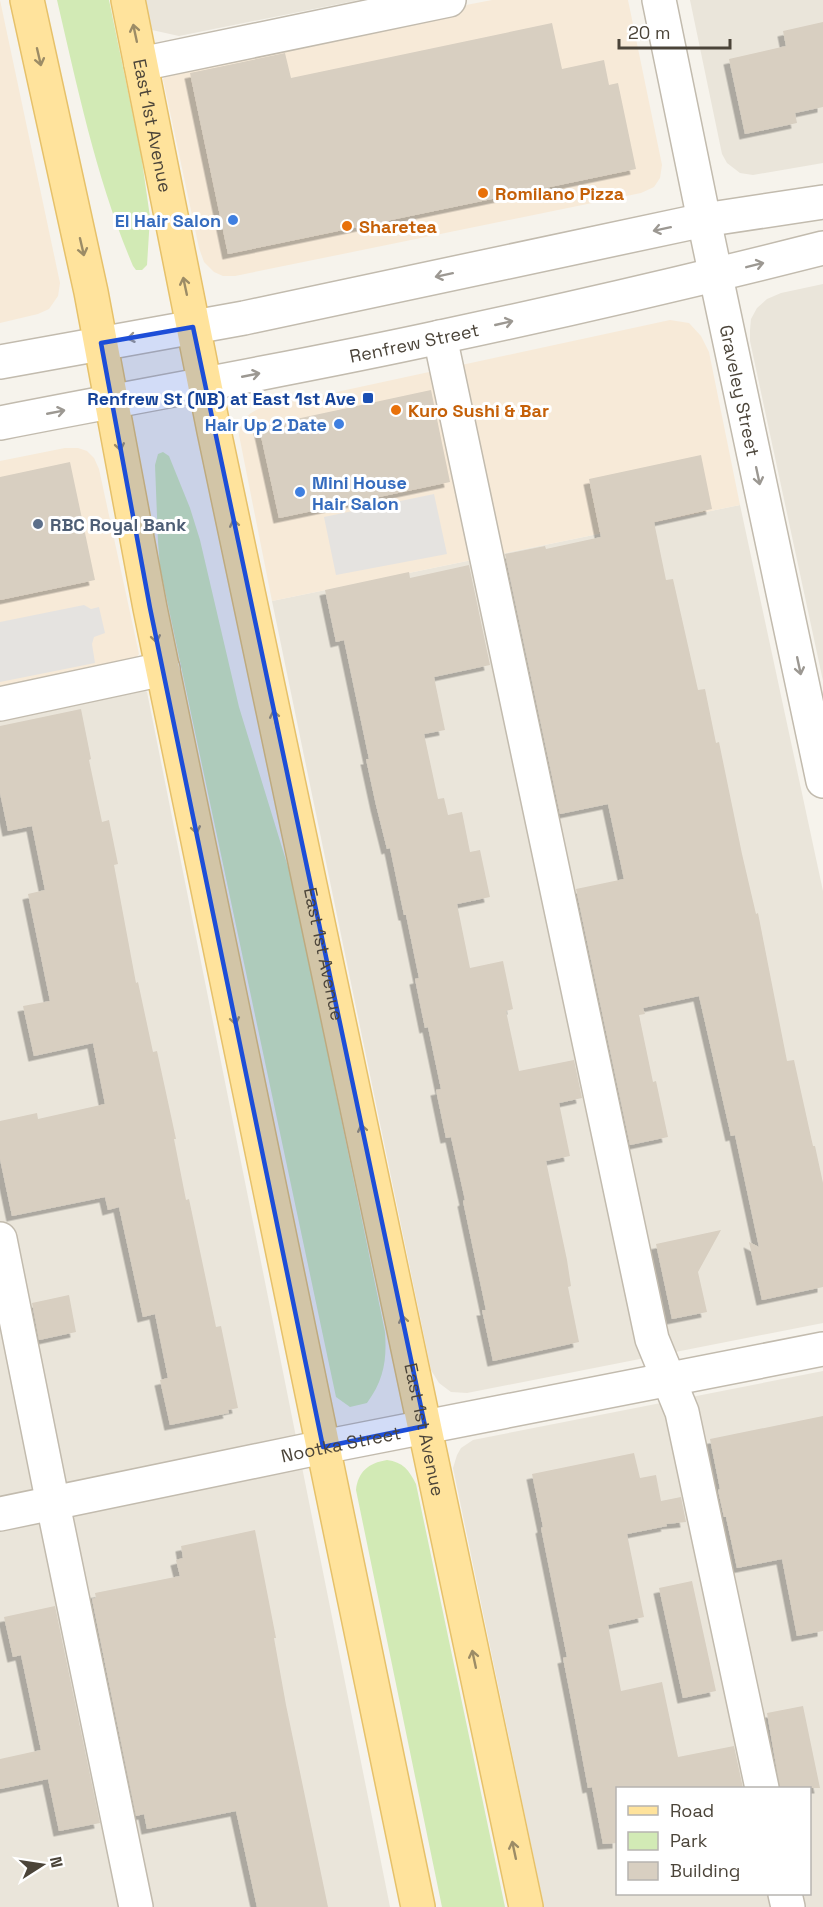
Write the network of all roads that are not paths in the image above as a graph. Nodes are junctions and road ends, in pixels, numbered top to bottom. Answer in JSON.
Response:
{"nodes":[{"id":1,"x":27,"y":0,"type":"edge"},
{"id":2,"x":128,"y":0,"type":"edge"},
{"id":3,"x":449,"y":0,"type":"edge"},
{"id":4,"x":659,"y":0,"type":"edge"},
{"id":5,"x":385,"y":7,"type":"edge"},
{"id":6,"x":141,"y":64,"type":"junction"},
{"id":7,"x":823,"y":202,"type":"edge"},
{"id":8,"x":704,"y":220,"type":"junction"},
{"id":9,"x":823,"y":248,"type":"edge"},
{"id":10,"x":715,"y":275,"type":"junction"},
{"id":11,"x":194,"y":327,"type":"junction"},
{"id":12,"x":440,"y":337,"type":"junction"},
{"id":13,"x":101,"y":343,"type":"junction"},
{"id":14,"x":0,"y":362,"type":"edge"},
{"id":15,"x":205,"y":384,"type":"junction"},
{"id":16,"x":111,"y":402,"type":"junction"},
{"id":17,"x":0,"y":423,"type":"edge"},
{"id":18,"x":163,"y":669,"type":"junction"},
{"id":19,"x":0,"y":704,"type":"edge"},
{"id":20,"x":823,"y":782,"type":"edge"},
{"id":21,"x":0,"y":1239,"type":"edge"},
{"id":22,"x":823,"y":1348,"type":"edge"},
{"id":23,"x":668,"y":1379,"type":"junction"},
{"id":24,"x":425,"y":1426,"type":"junction"},
{"id":25,"x":323,"y":1447,"type":"junction"},
{"id":26,"x":52,"y":1504,"type":"junction"},
{"id":27,"x":0,"y":1514,"type":"edge"},
{"id":28,"x":762,"y":1787,"type":"edge"},
{"id":29,"x":136,"y":1907,"type":"edge"},
{"id":30,"x":418,"y":1907,"type":"edge"},
{"id":31,"x":526,"y":1907,"type":"edge"}],
"edges":[{"from":1,"to":13,"type":"main road","one_way":true},
{"from":6,"to":2,"type":"main road","name":"East 1st Avenue","one_way":true},
{"from":3,"to":5,"type":"street"},
{"from":4,"to":8,"type":"street","name":"Graveley Street"},
{"from":5,"to":6,"type":"street"},
{"from":11,"to":6,"type":"main road","name":"East 1st Avenue","one_way":true},
{"from":7,"to":8,"type":"street"},
{"from":8,"to":10,"type":"street","name":"Graveley Street"},
{"from":8,"to":11,"type":"street","one_way":true},
{"from":10,"to":9,"type":"street","name":"Renfrew Street","one_way":true},
{"from":12,"to":10,"type":"street","name":"Renfrew Street","one_way":true},
{"from":10,"to":20,"type":"street","name":"Graveley Street","one_way":true},
{"from":11,"to":13,"type":"street","one_way":true},
{"from":11,"to":15,"type":"main road","name":"East 1st Avenue"},
{"from":15,"to":12,"type":"street","name":"Renfrew Street","one_way":true},
{"from":12,"to":23,"type":"street"},
{"from":13,"to":14,"type":"street"},
{"from":13,"to":16,"type":"main road"},
{"from":15,"to":16,"type":"street","name":"Renfrew Street"},
{"from":24,"to":15,"type":"main road","name":"East 1st Avenue","one_way":true},
{"from":17,"to":16,"type":"street","name":"Renfrew Street","one_way":true},
{"from":16,"to":18,"type":"main road","one_way":true},
{"from":18,"to":19,"type":"street"},
{"from":18,"to":25,"type":"main road","one_way":true},
{"from":21,"to":26,"type":"street"},
{"from":22,"to":23,"type":"street","name":"Nootka Street"},
{"from":23,"to":24,"type":"street","name":"Nootka Street"},
{"from":23,"to":28,"type":"street"},
{"from":24,"to":25,"type":"street","name":"Nootka Street"},
{"from":31,"to":24,"type":"main road","name":"East 1st Avenue","one_way":true},
{"from":25,"to":26,"type":"street","name":"Nootka Street"},
{"from":25,"to":30,"type":"main road"},
{"from":26,"to":27,"type":"street","name":"Nootka Street"},
{"from":26,"to":29,"type":"street"}]}
